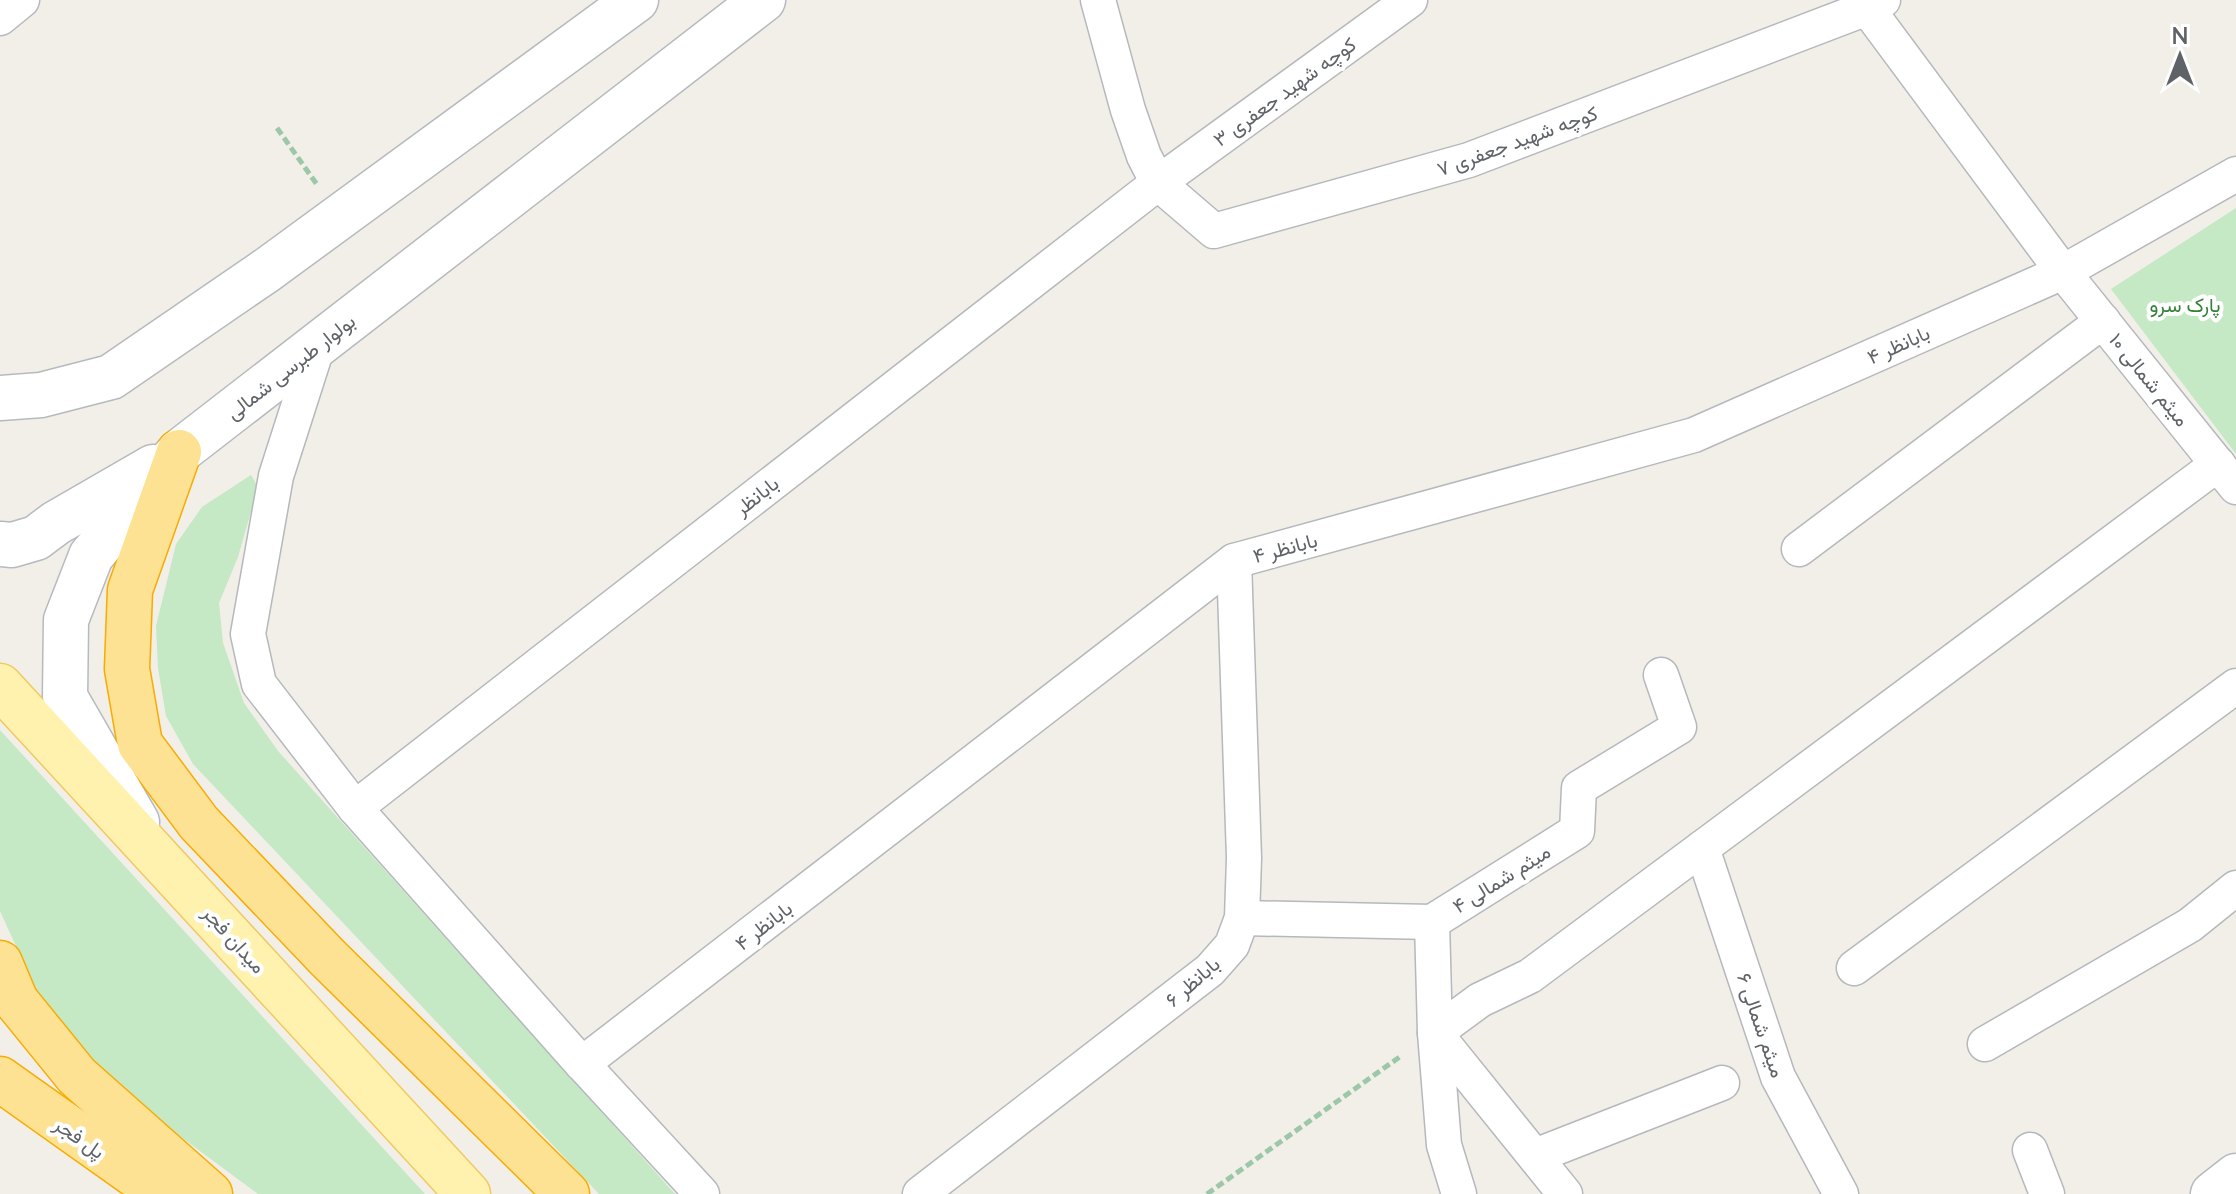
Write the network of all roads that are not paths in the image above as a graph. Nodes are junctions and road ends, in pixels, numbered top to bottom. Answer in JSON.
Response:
{"nodes":[{"id":1,"x":22,"y":0,"type":"edge"},
{"id":2,"x":636,"y":0,"type":"edge"},
{"id":3,"x":763,"y":0,"type":"edge"},
{"id":4,"x":1098,"y":0,"type":"edge"},
{"id":5,"x":1410,"y":0,"type":"edge"},
{"id":6,"x":1875,"y":4,"type":"edge"},
{"id":7,"x":0,"y":18,"type":"edge"},
{"id":8,"x":2236,"y":174,"type":"edge"},
{"id":9,"x":1158,"y":183,"type":"junction"},
{"id":10,"x":2063,"y":272,"type":"junction"},
{"id":11,"x":2103,"y":321,"type":"junction"},
{"id":12,"x":318,"y":345,"type":"junction"},
{"id":13,"x":0,"y":398,"type":"edge"},
{"id":14,"x":179,"y":452,"type":"junction"},
{"id":15,"x":2227,"y":476,"type":"edge"},
{"id":16,"x":0,"y":544,"type":"edge"},
{"id":17,"x":1799,"y":549,"type":"dead end"},
{"id":18,"x":1234,"y":561,"type":"junction"},
{"id":19,"x":1661,"y":675,"type":"dead end"},
{"id":20,"x":0,"y":686,"type":"edge"},
{"id":21,"x":2236,"y":686,"type":"edge"},
{"id":22,"x":355,"y":808,"type":"junction"},
{"id":23,"x":152,"y":848,"type":"junction"},
{"id":24,"x":1702,"y":848,"type":"junction"},
{"id":25,"x":2236,"y":888,"type":"edge"},
{"id":26,"x":1242,"y":918,"type":"junction"},
{"id":27,"x":1432,"y":922,"type":"junction"},
{"id":28,"x":0,"y":963,"type":"edge"},
{"id":29,"x":1854,"y":968,"type":"dead end"},
{"id":30,"x":1435,"y":1033,"type":"junction"},
{"id":31,"x":1985,"y":1044,"type":"dead end"},
{"id":32,"x":582,"y":1064,"type":"junction"},
{"id":33,"x":0,"y":1079,"type":"edge"},
{"id":34,"x":1722,"y":1083,"type":"dead end"},
{"id":35,"x":2030,"y":1150,"type":"dead end"},
{"id":36,"x":1535,"y":1156,"type":"junction"},
{"id":37,"x":2236,"y":1176,"type":"edge"},
{"id":38,"x":162,"y":1194,"type":"edge"},
{"id":39,"x":210,"y":1194,"type":"edge"},
{"id":40,"x":468,"y":1194,"type":"edge"},
{"id":41,"x":567,"y":1194,"type":"edge"},
{"id":42,"x":702,"y":1194,"type":"edge"},
{"id":43,"x":920,"y":1194,"type":"edge"},
{"id":44,"x":1459,"y":1194,"type":"edge"},
{"id":45,"x":1565,"y":1194,"type":"edge"},
{"id":46,"x":1841,"y":1194,"type":"edge"},
{"id":47,"x":2047,"y":1194,"type":"edge"},
{"id":48,"x":2213,"y":1194,"type":"edge"}],
"edges":[{"from":1,"to":7,"type":"street"},
{"from":2,"to":13,"type":"main road"},
{"from":3,"to":12,"type":"main road","name":"بولوار طبرسی شمالی"},
{"from":4,"to":9,"type":"street"},
{"from":5,"to":9,"type":"street","name":"کوچه شهید جعفری ۳"},
{"from":6,"to":9,"type":"street","name":"کوچه شهید جعفری ۷"},
{"from":6,"to":10,"type":"street","name":"میثم شمالی ۱۰"},
{"from":8,"to":10,"type":"street","name":"بابانظر ۴"},
{"from":9,"to":22,"type":"street","name":"بابانظر"},
{"from":10,"to":11,"type":"street","name":"میثم شمالی ۱۰"},
{"from":10,"to":18,"type":"street","name":"بابانظر ۴"},
{"from":11,"to":15,"type":"street","name":"میثم شمالی ۱۰"},
{"from":11,"to":17,"type":"street"},
{"from":12,"to":14,"type":"main road","name":"بولوار طبرسی شمالی"},
{"from":12,"to":22,"type":"street"},
{"from":14,"to":16,"type":"main road"},
{"from":14,"to":23,"type":"main road","name":"بولوار طبرسی شمالی"},
{"from":14,"to":41,"type":"highway"},
{"from":15,"to":24,"type":"street"},
{"from":18,"to":26,"type":"street","name":"بابانظر ۶"},
{"from":18,"to":32,"type":"street","name":"بابانظر ۴"},
{"from":19,"to":27,"type":"street","name":"میثم شمالی ۴"},
{"from":20,"to":23,"type":"main road","name":"میدان فجر"},
{"from":21,"to":29,"type":"street"},
{"from":22,"to":32,"type":"street"},
{"from":23,"to":40,"type":"main road","name":"میدان فجر"},
{"from":24,"to":30,"type":"street"},
{"from":24,"to":46,"type":"street","name":"میثم شمالی ۶"},
{"from":25,"to":31,"type":"street"},
{"from":26,"to":27,"type":"street"},
{"from":26,"to":43,"type":"street","name":"بابانظر ۶"},
{"from":27,"to":30,"type":"street","name":"میثم شمالی ۴"},
{"from":28,"to":39,"type":"highway"},
{"from":30,"to":36,"type":"street"},
{"from":30,"to":44,"type":"street","name":"میثم شمالی ۴"},
{"from":32,"to":42,"type":"street"},
{"from":33,"to":38,"type":"highway","name":"پل فجر"},
{"from":34,"to":36,"type":"street"},
{"from":35,"to":47,"type":"street"},
{"from":36,"to":45,"type":"street"},
{"from":37,"to":48,"type":"main road"}]}
